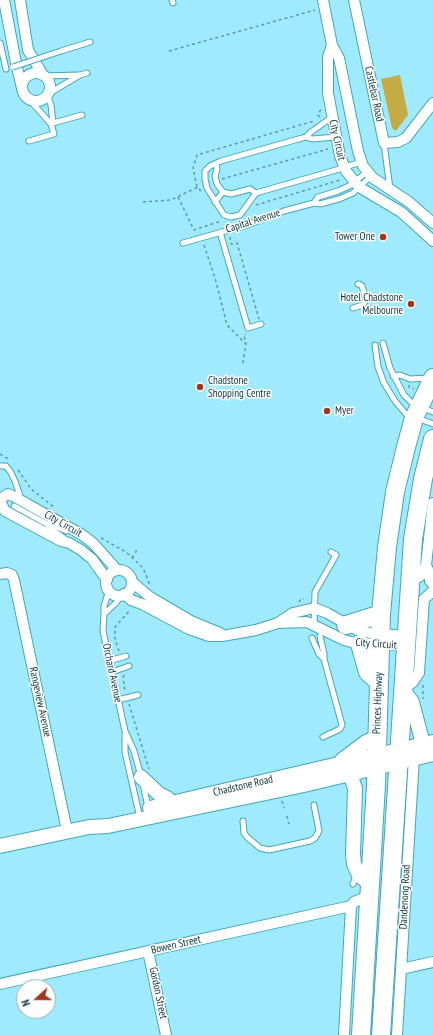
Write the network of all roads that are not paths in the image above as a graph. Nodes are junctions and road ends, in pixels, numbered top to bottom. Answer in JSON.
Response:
{"nodes":[{"id":1,"x":4,"y":0,"type":"edge"},
{"id":2,"x":20,"y":0,"type":"edge"},
{"id":3,"x":354,"y":0,"type":"edge"},
{"id":4,"x":324,"y":4,"type":"edge"},
{"id":5,"x":90,"y":42,"type":"dead end"},
{"id":6,"x":0,"y":43,"type":"edge"},
{"id":7,"x":332,"y":45,"type":"junction"},
{"id":8,"x":87,"y":73,"type":"dead end"},
{"id":9,"x":44,"y":75,"type":"junction"},
{"id":10,"x":80,"y":75,"type":"junction"},
{"id":11,"x":25,"y":92,"type":"junction"},
{"id":12,"x":47,"y":94,"type":"junction"},
{"id":13,"x":433,"y":103,"type":"edge"},
{"id":14,"x":82,"y":115,"type":"dead end"},
{"id":15,"x":332,"y":117,"type":"junction"},
{"id":16,"x":52,"y":123,"type":"junction"},
{"id":17,"x":306,"y":137,"type":"junction"},
{"id":18,"x":336,"y":137,"type":"junction"},
{"id":19,"x":30,"y":140,"type":"dead end"},
{"id":20,"x":384,"y":143,"type":"junction"},
{"id":21,"x":361,"y":162,"type":"junction"},
{"id":22,"x":216,"y":164,"type":"junction"},
{"id":23,"x":344,"y":168,"type":"junction"},
{"id":24,"x":369,"y":174,"type":"junction"},
{"id":25,"x":357,"y":184,"type":"junction"},
{"id":26,"x":390,"y":189,"type":"junction"},
{"id":27,"x":223,"y":192,"type":"junction"},
{"id":28,"x":256,"y":193,"type":"junction"},
{"id":29,"x":215,"y":202,"type":"junction"},
{"id":30,"x":433,"y":223,"type":"edge"},
{"id":31,"x":220,"y":232,"type":"junction"},
{"id":32,"x":433,"y":241,"type":"edge"},
{"id":33,"x":183,"y":243,"type":"dead end"},
{"id":34,"x":358,"y":284,"type":"dead end"},
{"id":35,"x":353,"y":308,"type":"dead end"},
{"id":36,"x":261,"y":324,"type":"road end"},
{"id":37,"x":383,"y":343,"type":"dead end"},
{"id":38,"x":375,"y":345,"type":"dead end"},
{"id":39,"x":393,"y":376,"type":"junction"},
{"id":40,"x":433,"y":378,"type":"edge"},
{"id":41,"x":422,"y":412,"type":"edge"},
{"id":42,"x":433,"y":424,"type":"edge"},
{"id":43,"x":433,"y":439,"type":"edge"},
{"id":44,"x":0,"y":466,"type":"edge"},
{"id":45,"x":0,"y":500,"type":"edge"},
{"id":46,"x":17,"y":503,"type":"junction"},
{"id":47,"x":433,"y":503,"type":"edge"},
{"id":48,"x":47,"y":524,"type":"junction"},
{"id":49,"x":77,"y":532,"type":"junction"},
{"id":50,"x":70,"y":543,"type":"junction"},
{"id":51,"x":330,"y":552,"type":"dead end"},
{"id":52,"x":426,"y":565,"type":"junction"},
{"id":53,"x":117,"y":570,"type":"junction"},
{"id":54,"x":0,"y":574,"type":"edge"},
{"id":55,"x":132,"y":582,"type":"junction"},
{"id":56,"x":410,"y":583,"type":"junction"},
{"id":57,"x":433,"y":584,"type":"edge"},
{"id":58,"x":108,"y":585,"type":"junction"},
{"id":59,"x":433,"y":591,"type":"edge"},
{"id":60,"x":123,"y":595,"type":"junction"},
{"id":61,"x":424,"y":599,"type":"junction"},
{"id":62,"x":314,"y":608,"type":"junction"},
{"id":63,"x":104,"y":614,"type":"junction"},
{"id":64,"x":381,"y":614,"type":"junction"},
{"id":65,"x":278,"y":623,"type":"junction"},
{"id":66,"x":314,"y":625,"type":"junction"},
{"id":67,"x":346,"y":625,"type":"junction"},
{"id":68,"x":236,"y":634,"type":"junction"},
{"id":69,"x":324,"y":634,"type":"junction"},
{"id":70,"x":380,"y":640,"type":"junction"},
{"id":71,"x":406,"y":641,"type":"junction"},
{"id":72,"x":360,"y":644,"type":"junction"},
{"id":73,"x":124,"y":657,"type":"road end"},
{"id":74,"x":324,"y":659,"type":"junction"},
{"id":75,"x":109,"y":661,"type":"junction"},
{"id":76,"x":127,"y":667,"type":"road end"},
{"id":77,"x":112,"y":672,"type":"junction"},
{"id":78,"x":379,"y":682,"type":"junction"},
{"id":79,"x":403,"y":686,"type":"junction"},
{"id":80,"x":138,"y":695,"type":"dead end"},
{"id":81,"x":118,"y":700,"type":"junction"},
{"id":82,"x":125,"y":731,"type":"junction"},
{"id":83,"x":323,"y":737,"type":"dead end"},
{"id":84,"x":413,"y":751,"type":"edge"},
{"id":85,"x":376,"y":753,"type":"junction"},
{"id":86,"x":433,"y":754,"type":"edge"},
{"id":87,"x":350,"y":774,"type":"junction"},
{"id":88,"x":146,"y":776,"type":"junction"},
{"id":89,"x":172,"y":803,"type":"junction"},
{"id":90,"x":314,"y":805,"type":"dead end"},
{"id":91,"x":144,"y":814,"type":"junction"},
{"id":92,"x":243,"y":821,"type":"dead end"},
{"id":93,"x":68,"y":831,"type":"junction"},
{"id":94,"x":0,"y":846,"type":"edge"},
{"id":95,"x":362,"y":884,"type":"junction"},
{"id":96,"x":351,"y":906,"type":"junction"},
{"id":97,"x":148,"y":951,"type":"junction"},
{"id":98,"x":433,"y":962,"type":"edge"},
{"id":99,"x":401,"y":969,"type":"junction"},
{"id":100,"x":0,"y":984,"type":"edge"},
{"id":101,"x":166,"y":1035,"type":"edge"},
{"id":102,"x":344,"y":1035,"type":"edge"},
{"id":103,"x":361,"y":1035,"type":"edge"},
{"id":104,"x":381,"y":1035,"type":"edge"},
{"id":105,"x":397,"y":1035,"type":"edge"}],
"edges":[{"from":1,"to":11,"type":"street"},
{"from":2,"to":9,"type":"street"},
{"from":3,"to":20,"type":"street","name":"Castlebar Road"},
{"from":4,"to":7,"type":"street","name":"City Circuit"},
{"from":5,"to":6,"type":"lane","bridge":true},
{"from":7,"to":15,"type":"street","name":"City Circuit"},
{"from":7,"to":21,"type":"street","name":"City Circuit"},
{"from":8,"to":10,"type":"lane"},
{"from":9,"to":10,"type":"lane"},
{"from":9,"to":11,"type":"street"},
{"from":9,"to":12,"type":"street"},
{"from":10,"to":12,"type":"lane"},
{"from":11,"to":12,"type":"street"},
{"from":11,"to":16,"type":"lane"},
{"from":12,"to":16,"type":"lane"},
{"from":13,"to":20,"type":"street"},
{"from":14,"to":16,"type":"lane"},
{"from":15,"to":17,"type":"lane"},
{"from":15,"to":18,"type":"street","name":"City Circuit"},
{"from":16,"to":19,"type":"lane"},
{"from":17,"to":18,"type":"lane"},
{"from":17,"to":22,"type":"lane"},
{"from":18,"to":23,"type":"street","name":"City Circuit"},
{"from":20,"to":26,"type":"lane","name":"Castlebar Road"},
{"from":21,"to":23,"type":"lane"},
{"from":21,"to":24,"type":"street","name":"City Circuit"},
{"from":22,"to":27,"type":"lane"},
{"from":22,"to":29,"type":"lane"},
{"from":23,"to":25,"type":"street","name":"City Circuit"},
{"from":23,"to":28,"type":"lane"},
{"from":24,"to":25,"type":"lane","name":"Capital Avenue"},
{"from":24,"to":26,"type":"street","name":"City Circuit"},
{"from":25,"to":31,"type":"lane","name":"Capital Avenue"},
{"from":25,"to":32,"type":"street","name":"City Circuit"},
{"from":26,"to":30,"type":"street","name":"City Circuit"},
{"from":27,"to":28,"type":"lane"},
{"from":27,"to":29,"type":"lane"},
{"from":28,"to":29,"type":"lane"},
{"from":31,"to":33,"type":"lane"},
{"from":31,"to":36,"type":"lane","name":"Capital Avenue"},
{"from":34,"to":35,"type":"lane"},
{"from":37,"to":39,"type":"lane"},
{"from":38,"to":41,"type":"lane"},
{"from":39,"to":40,"type":"lane"},
{"from":39,"to":41,"type":"lane"},
{"from":40,"to":41,"type":"highway","name":"Princes Highway"},
{"from":41,"to":42,"type":"lane"},
{"from":41,"to":64,"type":"highway","name":"Princes Highway"},
{"from":43,"to":56,"type":"highway"},
{"from":44,"to":46,"type":"lane"},
{"from":45,"to":46,"type":"street","name":"City Circuit"},
{"from":45,"to":50,"type":"street","name":"City Circuit"},
{"from":46,"to":48,"type":"lane"},
{"from":46,"to":49,"type":"street","name":"City Circuit"},
{"from":47,"to":52,"type":"street"},
{"from":48,"to":49,"type":"lane"},
{"from":48,"to":50,"type":"lane"},
{"from":49,"to":53,"type":"street","name":"City Circuit"},
{"from":50,"to":58,"type":"street","name":"City Circuit"},
{"from":51,"to":62,"type":"lane"},
{"from":52,"to":56,"type":"street"},
{"from":52,"to":57,"type":"street"},
{"from":53,"to":55,"type":"street"},
{"from":53,"to":58,"type":"street"},
{"from":54,"to":93,"type":"street","name":"Rangeview Avenue"},
{"from":55,"to":60,"type":"street"},
{"from":55,"to":68,"type":"street","name":"City Circuit"},
{"from":56,"to":61,"type":"street"},
{"from":56,"to":71,"type":"highway"},
{"from":58,"to":60,"type":"street"},
{"from":58,"to":63,"type":"lane","name":"Orchard Avenue"},
{"from":59,"to":61,"type":"street"},
{"from":60,"to":63,"type":"lane"},
{"from":60,"to":68,"type":"street","name":"City Circuit"},
{"from":61,"to":79,"type":"street"},
{"from":62,"to":65,"type":"street","name":"City Circuit"},
{"from":62,"to":66,"type":"lane"},
{"from":62,"to":67,"type":"street","name":"City Circuit"},
{"from":63,"to":75,"type":"lane","name":"Orchard Avenue"},
{"from":64,"to":67,"type":"highway"},
{"from":64,"to":70,"type":"highway","name":"Princes Highway"},
{"from":65,"to":66,"type":"street","name":"City Circuit"},
{"from":65,"to":68,"type":"street","name":"City Circuit"},
{"from":66,"to":69,"type":"street","name":"City Circuit"},
{"from":67,"to":70,"type":"street","name":"City Circuit"},
{"from":69,"to":72,"type":"street","name":"City Circuit"},
{"from":69,"to":74,"type":"lane"},
{"from":69,"to":74,"type":"lane"},
{"from":70,"to":71,"type":"street","name":"City Circuit"},
{"from":70,"to":72,"type":"street","name":"City Circuit"},
{"from":70,"to":78,"type":"highway","name":"Princes Highway"},
{"from":71,"to":79,"type":"highway"},
{"from":72,"to":78,"type":"highway"},
{"from":73,"to":75,"type":"lane"},
{"from":74,"to":83,"type":"lane"},
{"from":75,"to":77,"type":"lane","name":"Orchard Avenue"},
{"from":76,"to":77,"type":"lane"},
{"from":77,"to":81,"type":"lane","name":"Orchard Avenue"},
{"from":78,"to":85,"type":"highway","name":"Princes Highway"},
{"from":79,"to":84,"type":"highway"},
{"from":79,"to":84,"type":"street"},
{"from":80,"to":81,"type":"lane"},
{"from":81,"to":82,"type":"lane","name":"Orchard Avenue"},
{"from":82,"to":88,"type":"lane","name":"Orchard Avenue"},
{"from":82,"to":91,"type":"lane","name":"Orchard Avenue"},
{"from":84,"to":85,"type":"street","name":"Chadstone Road"},
{"from":84,"to":86,"type":"street","name":"Chadstone Road"},
{"from":84,"to":99,"type":"street","name":"Dandenong Road"},
{"from":84,"to":104,"type":"highway"},
{"from":85,"to":87,"type":"street","name":"Chadstone Road"},
{"from":85,"to":89,"type":"street","name":"Chadstone Road"},
{"from":85,"to":95,"type":"highway","name":"Princes Highway"},
{"from":87,"to":91,"type":"street","name":"Chadstone Road"},
{"from":87,"to":95,"type":"street"},
{"from":88,"to":89,"type":"street"},
{"from":88,"to":91,"type":"lane","name":"Orchard Avenue"},
{"from":89,"to":91,"type":"street","name":"Chadstone Road"},
{"from":90,"to":92,"type":"lane"},
{"from":91,"to":93,"type":"street","name":"Chadstone Road"},
{"from":93,"to":94,"type":"street","name":"Chadstone Road"},
{"from":95,"to":96,"type":"street"},
{"from":95,"to":103,"type":"highway","name":"Princes Highway"},
{"from":96,"to":97,"type":"street","name":"Bowen Street"},
{"from":96,"to":102,"type":"street"},
{"from":97,"to":100,"type":"street","name":"Bowen Street"},
{"from":97,"to":101,"type":"street","name":"Gordon Street"},
{"from":98,"to":99,"type":"street"},
{"from":99,"to":105,"type":"street","name":"Dandenong Road"}]}
